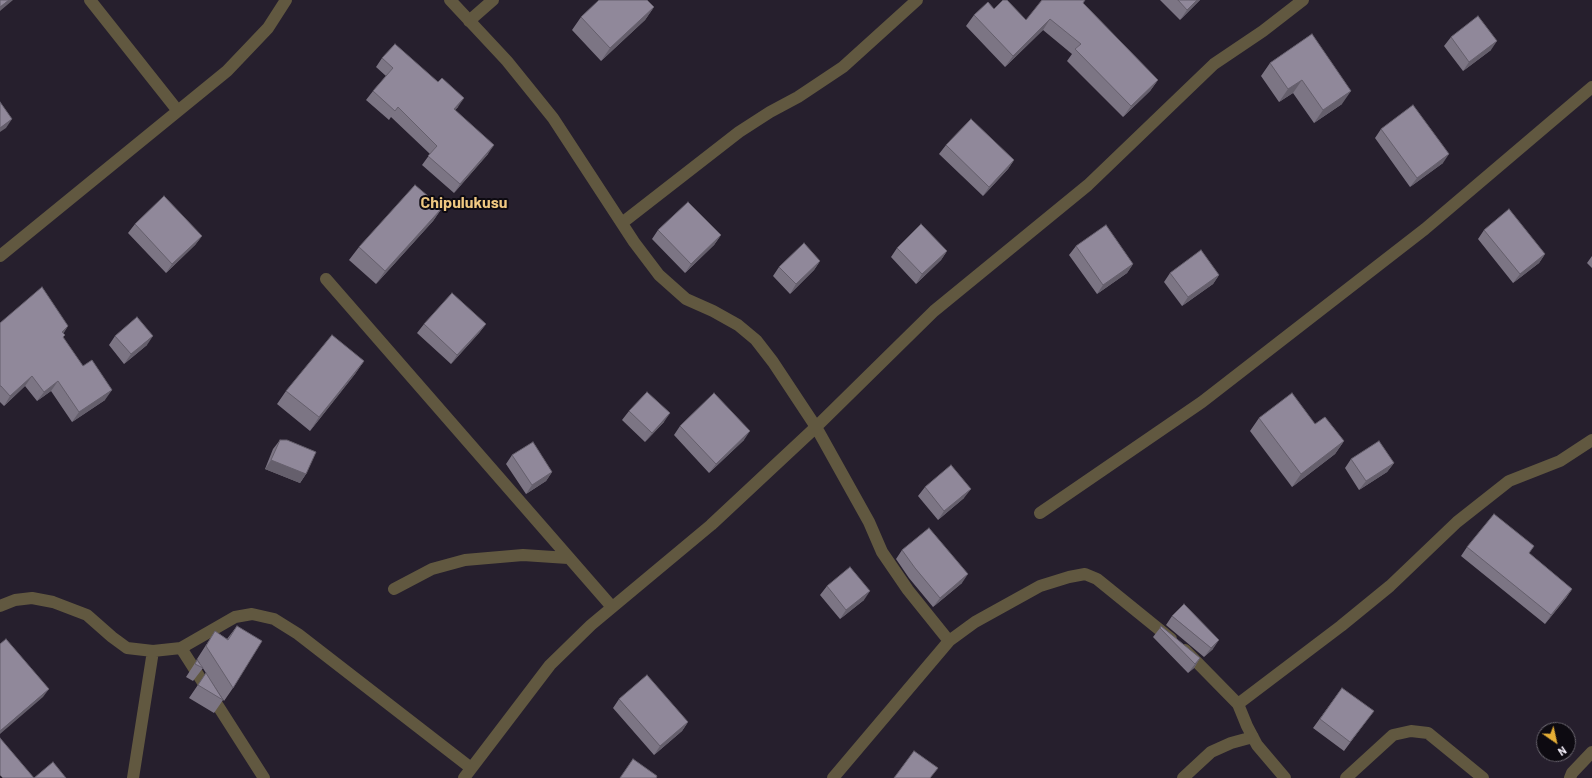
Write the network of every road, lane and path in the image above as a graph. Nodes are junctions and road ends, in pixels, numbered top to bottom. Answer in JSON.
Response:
{"nodes":[{"id":1,"x":90,"y":0,"type":"edge"},
{"id":2,"x":286,"y":0,"type":"edge"},
{"id":3,"x":450,"y":0,"type":"edge"},
{"id":4,"x":493,"y":0,"type":"edge"},
{"id":5,"x":917,"y":0,"type":"edge"},
{"id":6,"x":1303,"y":0,"type":"edge"},
{"id":7,"x":469,"y":21,"type":"junction"},
{"id":8,"x":1592,"y":87,"type":"edge"},
{"id":9,"x":178,"y":111,"type":"junction"},
{"id":10,"x":622,"y":224,"type":"junction"},
{"id":11,"x":0,"y":256,"type":"edge"},
{"id":12,"x":326,"y":279,"type":"dead end"},
{"id":13,"x":816,"y":427,"type":"junction"},
{"id":14,"x":1592,"y":440,"type":"edge"},
{"id":15,"x":1040,"y":513,"type":"dead end"},
{"id":16,"x":568,"y":558,"type":"junction"},
{"id":17,"x":394,"y":589,"type":"dead end"},
{"id":18,"x":0,"y":606,"type":"edge"},
{"id":19,"x":612,"y":607,"type":"junction"},
{"id":20,"x":949,"y":641,"type":"junction"},
{"id":21,"x":181,"y":648,"type":"junction"},
{"id":22,"x":153,"y":651,"type":"junction"},
{"id":23,"x":1238,"y":704,"type":"junction"},
{"id":24,"x":1253,"y":737,"type":"junction"},
{"id":25,"x":1592,"y":752,"type":"edge"},
{"id":26,"x":468,"y":773,"type":"edge"},
{"id":27,"x":133,"y":778,"type":"edge"},
{"id":28,"x":264,"y":778,"type":"edge"},
{"id":29,"x":833,"y":778,"type":"edge"},
{"id":30,"x":1183,"y":778,"type":"edge"},
{"id":31,"x":1285,"y":778,"type":"edge"},
{"id":32,"x":1346,"y":778,"type":"edge"},
{"id":33,"x":1483,"y":778,"type":"edge"},
{"id":34,"x":1570,"y":778,"type":"edge"}],
"edges":[{"from":1,"to":9,"type":"street"},
{"from":2,"to":9,"type":"street"},
{"from":3,"to":7,"type":"street"},
{"from":4,"to":7,"type":"street"},
{"from":5,"to":10,"type":"street"},
{"from":6,"to":13,"type":"street"},
{"from":7,"to":10,"type":"street"},
{"from":8,"to":15,"type":"street"},
{"from":9,"to":11,"type":"street"},
{"from":10,"to":13,"type":"street"},
{"from":12,"to":16,"type":"street"},
{"from":13,"to":19,"type":"street"},
{"from":13,"to":20,"type":"street"},
{"from":14,"to":23,"type":"street"},
{"from":16,"to":17,"type":"street"},
{"from":16,"to":19,"type":"street"},
{"from":18,"to":22,"type":"street"},
{"from":19,"to":26,"type":"street"},
{"from":20,"to":23,"type":"street"},
{"from":20,"to":29,"type":"street"},
{"from":21,"to":22,"type":"street"},
{"from":21,"to":26,"type":"street"},
{"from":21,"to":28,"type":"street"},
{"from":22,"to":27,"type":"street"},
{"from":23,"to":24,"type":"street"},
{"from":24,"to":30,"type":"street"},
{"from":24,"to":31,"type":"street"},
{"from":25,"to":34,"type":"street"},
{"from":32,"to":33,"type":"street"}]}
